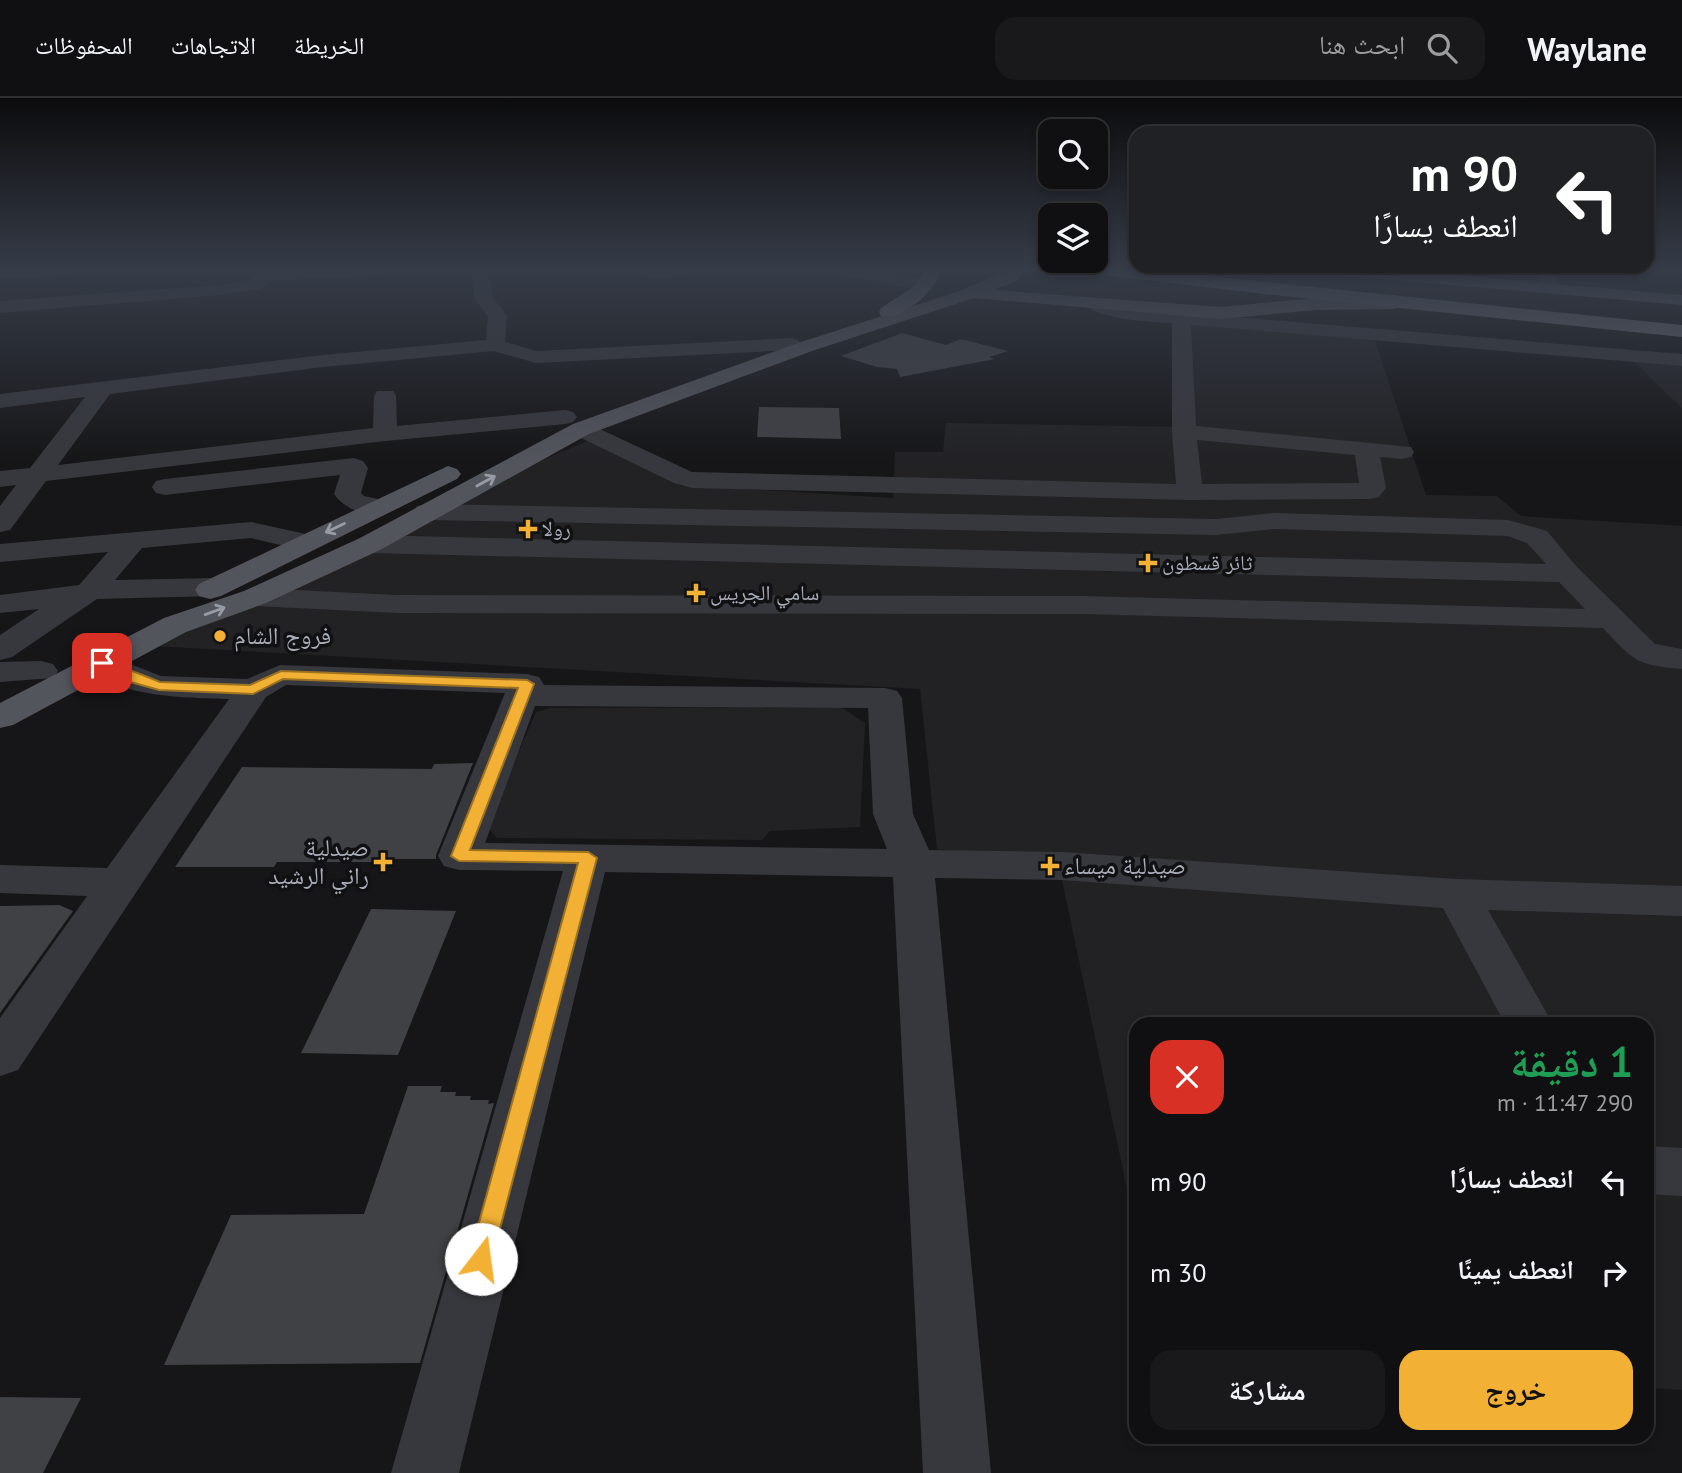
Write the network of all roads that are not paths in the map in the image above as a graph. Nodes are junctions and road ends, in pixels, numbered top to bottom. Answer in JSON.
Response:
{"nodes":[{"id":1,"x":496,"y":334,"type":"edge"},
{"id":2,"x":821,"y":334,"type":"edge"},
{"id":3,"x":843,"y":334,"type":"edge"},
{"id":4,"x":1187,"y":334,"type":"edge"},
{"id":5,"x":1398,"y":334,"type":"edge"},
{"id":6,"x":791,"y":344,"type":"junction"},
{"id":7,"x":495,"y":345,"type":"junction"},
{"id":8,"x":1682,"y":360,"type":"edge"},
{"id":9,"x":105,"y":386,"type":"junction"},
{"id":10,"x":385,"y":396,"type":"dead end"},
{"id":11,"x":0,"y":401,"type":"edge"},
{"id":12,"x":573,"y":423,"type":"junction"},
{"id":13,"x":1184,"y":432,"type":"junction"},
{"id":14,"x":385,"y":434,"type":"junction"},
{"id":15,"x":511,"y":444,"type":"junction"},
{"id":16,"x":1366,"y":449,"type":"junction"},
{"id":17,"x":1402,"y":452,"type":"dead end"},
{"id":18,"x":536,"y":453,"type":"junction"},
{"id":19,"x":36,"y":474,"type":"junction"},
{"id":20,"x":0,"y":479,"type":"edge"},
{"id":21,"x":165,"y":487,"type":"dead end"},
{"id":22,"x":1190,"y":492,"type":"junction"},
{"id":23,"x":377,"y":507,"type":"junction"},
{"id":24,"x":427,"y":512,"type":"junction"},
{"id":25,"x":0,"y":524,"type":"edge"},
{"id":26,"x":135,"y":539,"type":"junction"},
{"id":27,"x":305,"y":542,"type":"junction"},
{"id":28,"x":370,"y":544,"type":"junction"},
{"id":29,"x":0,"y":553,"type":"edge"},
{"id":30,"x":1567,"y":573,"type":"junction"},
{"id":31,"x":216,"y":587,"type":"junction"},
{"id":32,"x":87,"y":593,"type":"junction"},
{"id":33,"x":255,"y":597,"type":"junction"},
{"id":34,"x":0,"y":604,"type":"edge"},
{"id":35,"x":1609,"y":619,"type":"junction"},
{"id":36,"x":0,"y":650,"type":"edge"},
{"id":37,"x":1682,"y":659,"type":"edge"},
{"id":38,"x":102,"y":663,"type":"junction"},
{"id":39,"x":41,"y":671,"type":"junction"},
{"id":40,"x":0,"y":672,"type":"edge"},
{"id":41,"x":0,"y":689,"type":"edge"},
{"id":42,"x":253,"y":690,"type":"junction"},
{"id":43,"x":522,"y":695,"type":"junction"},
{"id":44,"x":0,"y":717,"type":"edge"},
{"id":45,"x":588,"y":858,"type":"junction"},
{"id":46,"x":913,"y":862,"type":"junction"},
{"id":47,"x":0,"y":879,"type":"edge"},
{"id":48,"x":120,"y":883,"type":"junction"},
{"id":49,"x":1457,"y":894,"type":"junction"},
{"id":50,"x":1682,"y":901,"type":"edge"},
{"id":51,"x":1525,"y":1017,"type":"edge"},
{"id":52,"x":0,"y":1056,"type":"edge"},
{"id":53,"x":1654,"y":1170,"type":"edge"},
{"id":54,"x":1682,"y":1172,"type":"edge"},
{"id":55,"x":425,"y":1473,"type":"edge"},
{"id":56,"x":957,"y":1473,"type":"edge"}],
"edges":[{"from":1,"to":7,"type":"street"},
{"from":2,"to":6,"type":"main road"},
{"from":3,"to":12,"type":"main road"},
{"from":4,"to":13,"type":"street"},
{"from":5,"to":8,"type":"street"},
{"from":6,"to":7,"type":"street"},
{"from":6,"to":12,"type":"main road"},
{"from":7,"to":9,"type":"street"},
{"from":9,"to":11,"type":"street"},
{"from":9,"to":19,"type":"street"},
{"from":10,"to":14,"type":"street"},
{"from":12,"to":14,"type":"street"},
{"from":12,"to":15,"type":"main road"},
{"from":12,"to":18,"type":"main road"},
{"from":12,"to":22,"type":"street"},
{"from":13,"to":16,"type":"street"},
{"from":13,"to":22,"type":"street"},
{"from":14,"to":19,"type":"street"},
{"from":15,"to":18,"type":"main road"},
{"from":15,"to":23,"type":"main road"},
{"from":16,"to":17,"type":"street"},
{"from":16,"to":22,"type":"street"},
{"from":24,"to":18,"type":"main road","one_way":true},
{"from":19,"to":20,"type":"street"},
{"from":19,"to":25,"type":"street"},
{"from":21,"to":23,"type":"street"},
{"from":23,"to":27,"type":"main road","one_way":true},
{"from":24,"to":28,"type":"main road"},
{"from":24,"to":30,"type":"street"},
{"from":26,"to":27,"type":"street"},
{"from":26,"to":29,"type":"street"},
{"from":26,"to":32,"type":"street"},
{"from":27,"to":31,"type":"main road"},
{"from":28,"to":30,"type":"street"},
{"from":28,"to":33,"type":"main road"},
{"from":30,"to":35,"type":"street"},
{"from":31,"to":32,"type":"street"},
{"from":31,"to":39,"type":"main road"},
{"from":32,"to":34,"type":"street"},
{"from":32,"to":36,"type":"street"},
{"from":33,"to":35,"type":"street"},
{"from":38,"to":33,"type":"main road","one_way":true},
{"from":35,"to":37,"type":"street"},
{"from":38,"to":42,"type":"street"},
{"from":38,"to":44,"type":"main road"},
{"from":39,"to":40,"type":"street"},
{"from":39,"to":41,"type":"main road"},
{"from":42,"to":43,"type":"street"},
{"from":42,"to":48,"type":"street"},
{"from":43,"to":45,"type":"street"},
{"from":43,"to":46,"type":"street"},
{"from":45,"to":46,"type":"street"},
{"from":45,"to":55,"type":"street"},
{"from":46,"to":49,"type":"street"},
{"from":46,"to":56,"type":"street"},
{"from":47,"to":48,"type":"street"},
{"from":48,"to":52,"type":"street"},
{"from":49,"to":50,"type":"street"},
{"from":49,"to":51,"type":"street"},
{"from":53,"to":54,"type":"street"}]}
